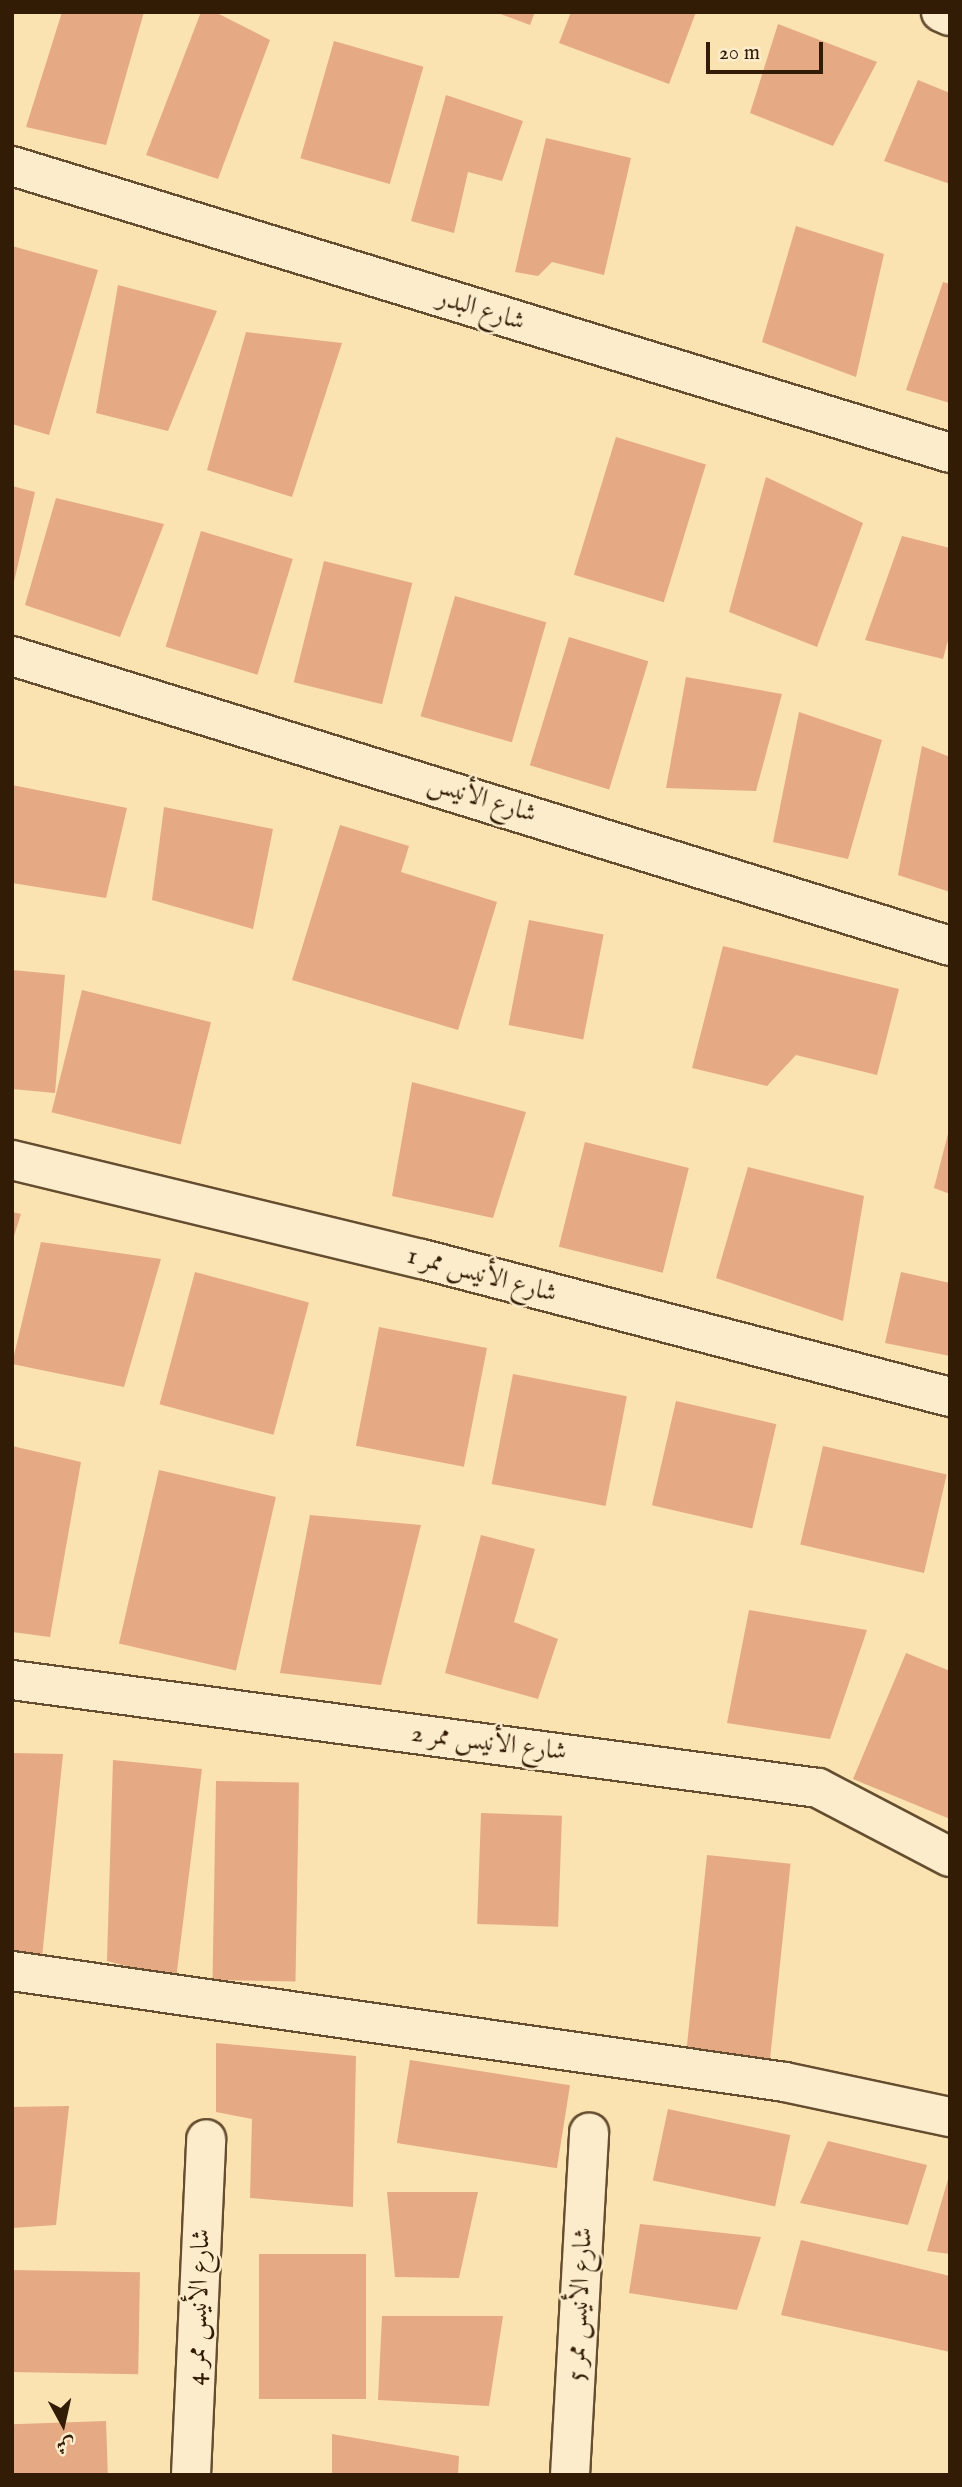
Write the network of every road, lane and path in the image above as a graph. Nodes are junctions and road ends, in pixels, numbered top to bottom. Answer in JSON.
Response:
{"nodes":[{"id":1,"x":941,"y":12,"type":"edge"},
{"id":2,"x":950,"y":16,"type":"edge"},
{"id":3,"x":12,"y":166,"type":"edge"},
{"id":4,"x":950,"y":453,"type":"edge"},
{"id":5,"x":12,"y":656,"type":"edge"},
{"id":6,"x":950,"y":946,"type":"edge"},
{"id":7,"x":12,"y":1160,"type":"edge"},
{"id":8,"x":950,"y":1397,"type":"edge"},
{"id":9,"x":12,"y":1680,"type":"edge"},
{"id":10,"x":950,"y":1857,"type":"edge"},
{"id":11,"x":12,"y":1971,"type":"edge"},
{"id":12,"x":950,"y":2117,"type":"edge"},
{"id":13,"x":589,"y":2133,"type":"dead end"},
{"id":14,"x":206,"y":2139,"type":"dead end"},
{"id":15,"x":191,"y":2475,"type":"edge"},
{"id":16,"x":570,"y":2475,"type":"edge"}],
"edges":[{"from":1,"to":2,"type":"street"},
{"from":3,"to":4,"type":"street","name":"شارع البدر"},
{"from":5,"to":6,"type":"street","name":"شارع الأنيس"},
{"from":7,"to":8,"type":"street","name":"شارع الأنيس ممر 1"},
{"from":9,"to":10,"type":"street","name":"شارع الأنيس ممر 2"},
{"from":11,"to":12,"type":"street"},
{"from":13,"to":16,"type":"street","name":"شارع الأنيس ممر 5"},
{"from":14,"to":15,"type":"street","name":"شارع الأنيس ممر 4"}]}
